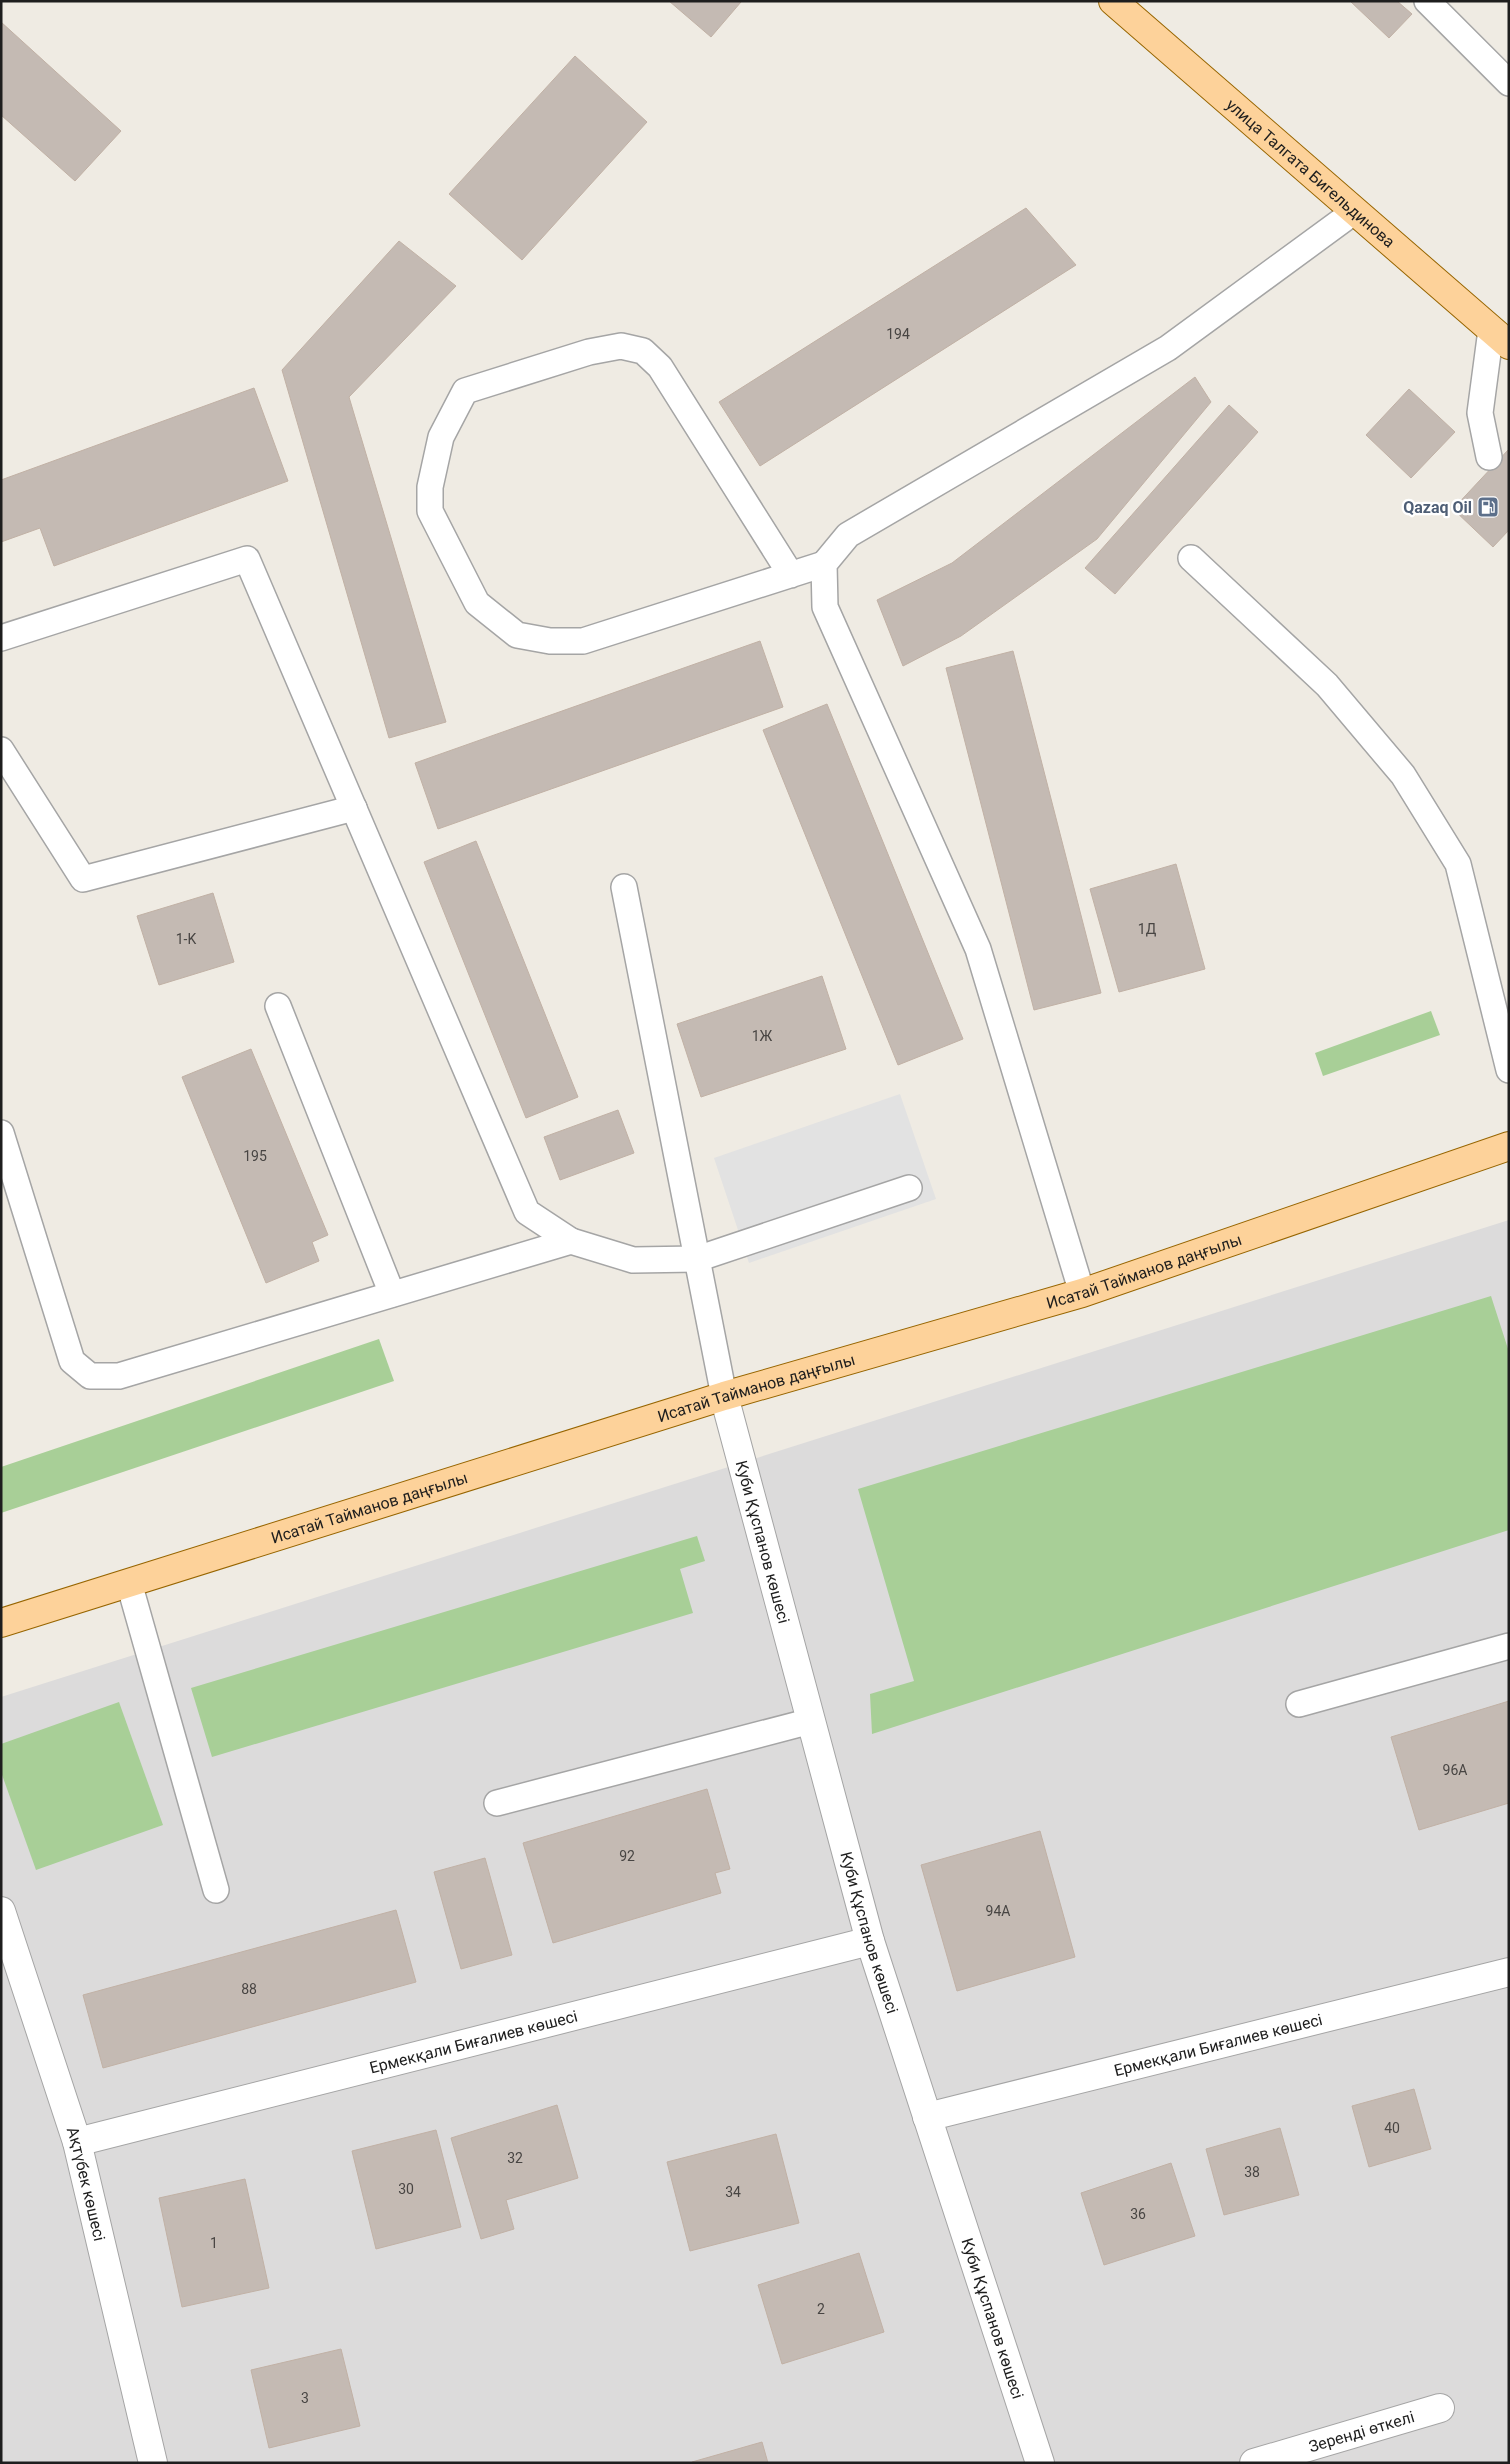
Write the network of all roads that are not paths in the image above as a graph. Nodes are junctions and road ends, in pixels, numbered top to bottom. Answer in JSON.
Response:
{"nodes":[{"id":1,"x":1113,"y":1,"type":"edge"},
{"id":2,"x":1427,"y":1,"type":"edge"},
{"id":3,"x":1509,"y":83,"type":"edge"},
{"id":4,"x":1355,"y":212,"type":"junction"},
{"id":5,"x":1500,"y":337,"type":"edge"},
{"id":6,"x":1489,"y":457,"type":"dead end"},
{"id":7,"x":1191,"y":558,"type":"dead end"},
{"id":8,"x":824,"y":564,"type":"junction"},
{"id":9,"x":791,"y":575,"type":"junction"},
{"id":10,"x":1,"y":638,"type":"edge"},
{"id":11,"x":1,"y":750,"type":"edge"},
{"id":12,"x":354,"y":808,"type":"junction"},
{"id":13,"x":624,"y":887,"type":"dead end"},
{"id":14,"x":278,"y":1006,"type":"dead end"},
{"id":15,"x":1509,"y":1070,"type":"edge"},
{"id":16,"x":1,"y":1133,"type":"edge"},
{"id":17,"x":1509,"y":1146,"type":"edge"},
{"id":18,"x":909,"y":1188,"type":"dead end"},
{"id":19,"x":571,"y":1241,"type":"junction"},
{"id":20,"x":697,"y":1259,"type":"junction"},
{"id":21,"x":1082,"y":1293,"type":"junction"},
{"id":22,"x":392,"y":1294,"type":"junction"},
{"id":23,"x":724,"y":1396,"type":"junction"},
{"id":24,"x":129,"y":1583,"type":"junction"},
{"id":25,"x":1,"y":1623,"type":"edge"},
{"id":26,"x":1509,"y":1646,"type":"edge"},
{"id":27,"x":1299,"y":1704,"type":"dead end"},
{"id":28,"x":811,"y":1721,"type":"junction"},
{"id":29,"x":497,"y":1803,"type":"dead end"},
{"id":30,"x":216,"y":1890,"type":"dead end"},
{"id":31,"x":1,"y":1911,"type":"edge"},
{"id":32,"x":870,"y":1941,"type":"junction"},
{"id":33,"x":1509,"y":1972,"type":"edge"},
{"id":34,"x":927,"y":2117,"type":"junction"},
{"id":35,"x":77,"y":2142,"type":"junction"},
{"id":36,"x":1440,"y":2408,"type":"dead end"},
{"id":37,"x":153,"y":2463,"type":"edge"},
{"id":38,"x":1040,"y":2463,"type":"edge"},
{"id":39,"x":1254,"y":2463,"type":"edge"}],
"edges":[{"from":1,"to":4,"type":"main road","name":"улица Талгата Бигельдинова"},
{"from":2,"to":3,"type":"lane"},
{"from":4,"to":5,"type":"main road","name":"улица Талгата Бигельдинова"},
{"from":4,"to":8,"type":"lane"},
{"from":5,"to":6,"type":"lane"},
{"from":7,"to":15,"type":"lane"},
{"from":8,"to":9,"type":"lane"},
{"from":8,"to":21,"type":"lane"},
{"from":9,"to":9,"type":"lane"},
{"from":10,"to":12,"type":"lane"},
{"from":11,"to":12,"type":"lane"},
{"from":12,"to":19,"type":"lane"},
{"from":13,"to":20,"type":"lane"},
{"from":14,"to":22,"type":"lane"},
{"from":16,"to":22,"type":"lane"},
{"from":17,"to":21,"type":"main road","name":"Исатай Тайманов даңғылы"},
{"from":18,"to":20,"type":"lane"},
{"from":19,"to":20,"type":"lane"},
{"from":19,"to":22,"type":"lane"},
{"from":20,"to":23,"type":"lane"},
{"from":21,"to":23,"type":"main road","name":"Исатай Тайманов даңғылы"},
{"from":23,"to":24,"type":"main road","name":"Исатай Тайманов даңғылы"},
{"from":23,"to":28,"type":"street","name":"Куби Құспанов көшесi"},
{"from":24,"to":25,"type":"main road","name":"Исатай Тайманов даңғылы"},
{"from":24,"to":30,"type":"lane"},
{"from":26,"to":27,"type":"lane"},
{"from":28,"to":29,"type":"lane"},
{"from":28,"to":32,"type":"street","name":"Куби Құспанов көшесi"},
{"from":31,"to":35,"type":"street","name":"Ақтүбек көшесi"},
{"from":32,"to":34,"type":"street","name":"Куби Құспанов көшесi"},
{"from":32,"to":35,"type":"street","name":"Ермекқали Биғалиев көшесі"},
{"from":33,"to":34,"type":"street","name":"Ермекқали Биғалиев көшесі"},
{"from":34,"to":38,"type":"street","name":"Куби Құспанов көшесi"},
{"from":35,"to":37,"type":"street","name":"Ақтүбек көшесi"},
{"from":36,"to":39,"type":"street","name":"Зеренді өткелі"}]}
